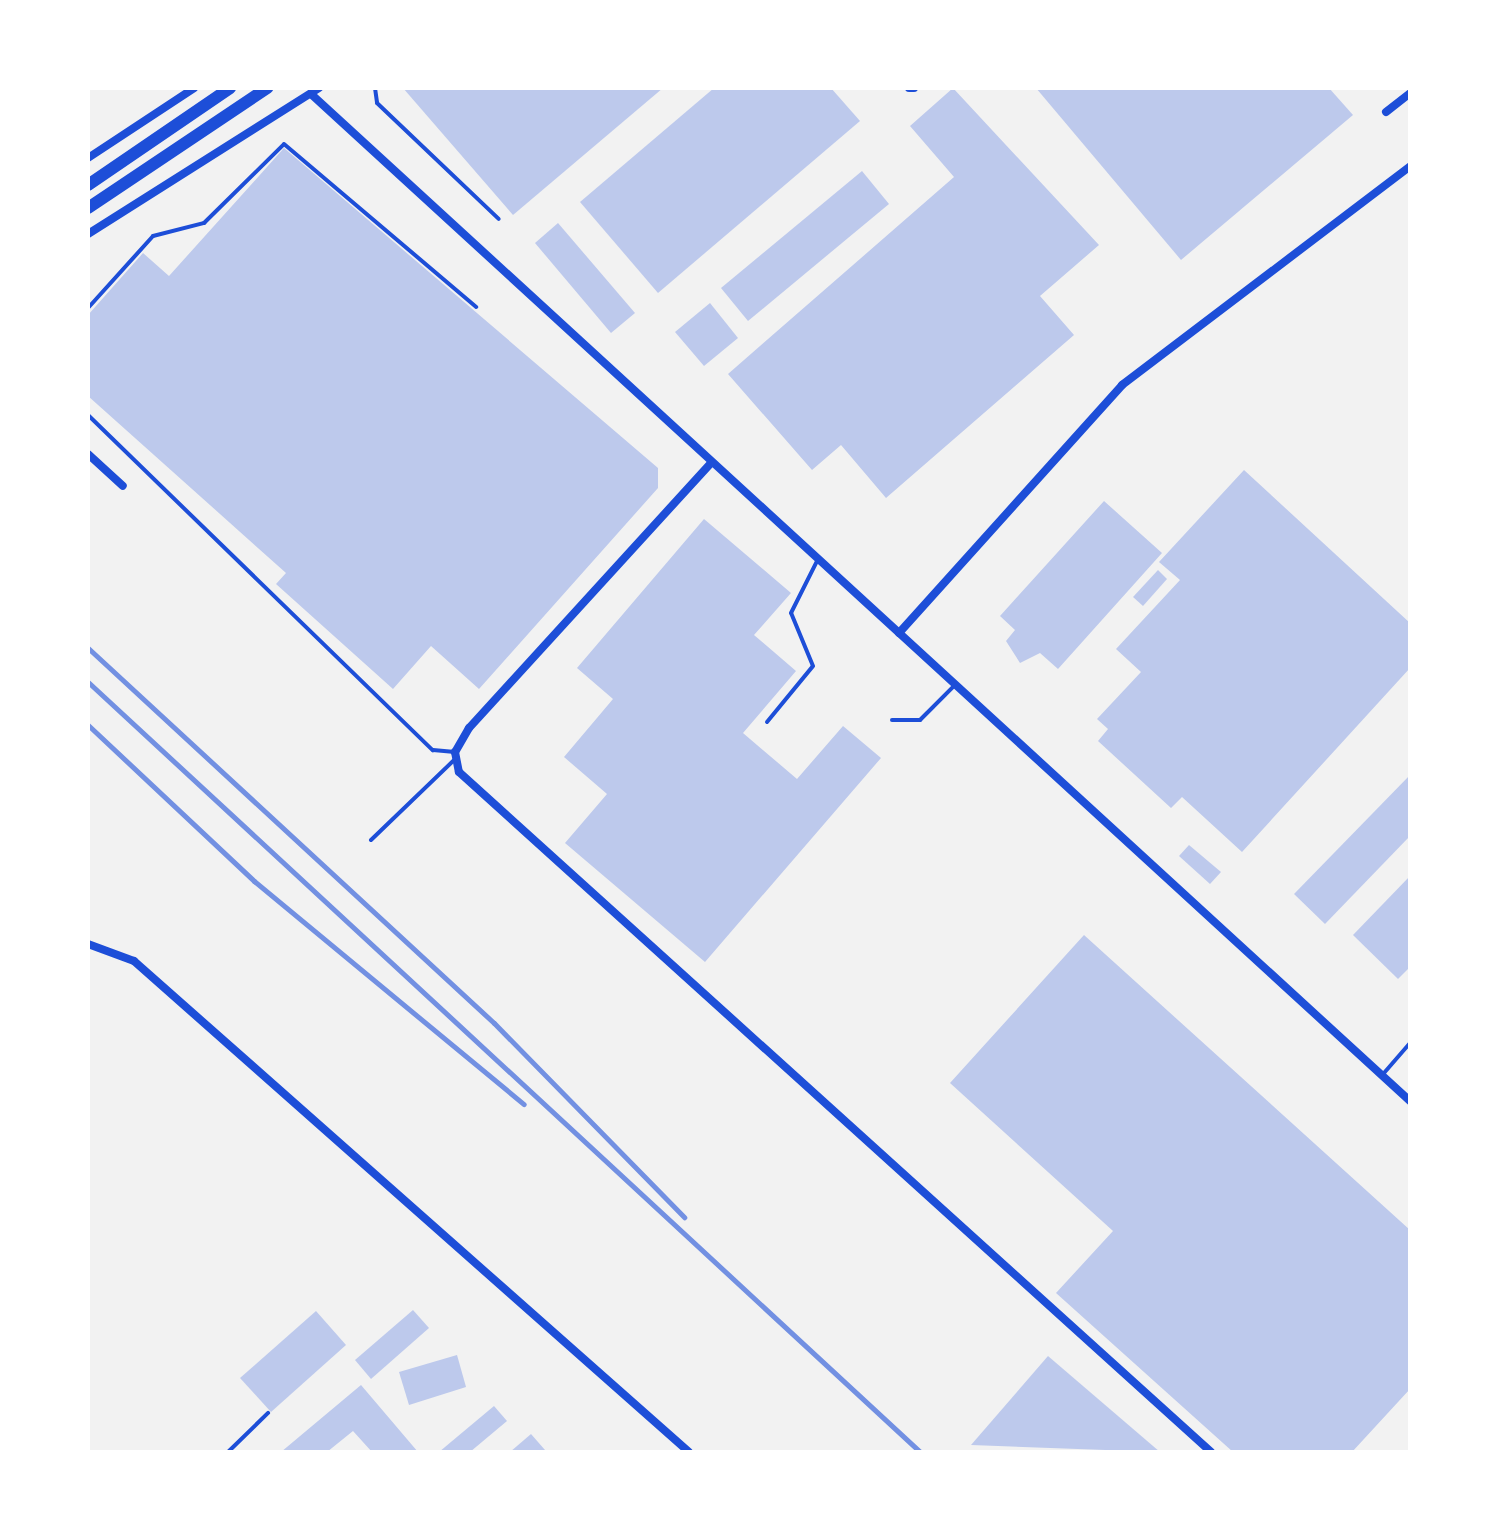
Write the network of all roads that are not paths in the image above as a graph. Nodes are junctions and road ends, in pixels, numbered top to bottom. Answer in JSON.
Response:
{"nodes":[{"id":1,"x":194,"y":88,"type":"edge"},
{"id":2,"x":230,"y":88,"type":"edge"},
{"id":3,"x":266,"y":88,"type":"edge"},
{"id":4,"x":375,"y":88,"type":"edge"},
{"id":5,"x":315,"y":91,"type":"edge"},
{"id":6,"x":1410,"y":93,"type":"edge"},
{"id":7,"x":1386,"y":112,"type":"dead end"},
{"id":8,"x":88,"y":158,"type":"edge"},
{"id":9,"x":1410,"y":166,"type":"edge"},
{"id":10,"x":88,"y":185,"type":"edge"},
{"id":11,"x":88,"y":208,"type":"edge"},
{"id":12,"x":112,"y":218,"type":"junction"},
{"id":13,"x":499,"y":219,"type":"dead end"},
{"id":14,"x":88,"y":234,"type":"edge"},
{"id":15,"x":88,"y":242,"type":"edge"},
{"id":16,"x":476,"y":307,"type":"dead end"},
{"id":17,"x":88,"y":308,"type":"edge"},
{"id":18,"x":88,"y":415,"type":"edge"},
{"id":19,"x":88,"y":454,"type":"edge"},
{"id":20,"x":711,"y":463,"type":"junction"},
{"id":21,"x":123,"y":486,"type":"dead end"},
{"id":22,"x":818,"y":559,"type":"junction"},
{"id":23,"x":899,"y":633,"type":"junction"},
{"id":24,"x":956,"y":684,"type":"junction"},
{"id":25,"x":892,"y":720,"type":"dead end"},
{"id":26,"x":767,"y":722,"type":"dead end"},
{"id":27,"x":455,"y":756,"type":"junction"},
{"id":28,"x":371,"y":840,"type":"dead end"},
{"id":29,"x":88,"y":944,"type":"edge"},
{"id":30,"x":1410,"y":1043,"type":"edge"},
{"id":31,"x":1382,"y":1076,"type":"junction"},
{"id":32,"x":1410,"y":1101,"type":"edge"},
{"id":33,"x":268,"y":1413,"type":"dead end"},
{"id":34,"x":228,"y":1452,"type":"edge"},
{"id":35,"x":689,"y":1452,"type":"edge"},
{"id":36,"x":1211,"y":1452,"type":"edge"}],
"edges":[{"from":1,"to":8,"type":"street"},
{"from":2,"to":10,"type":"main road"},
{"from":3,"to":11,"type":"main road"},
{"from":4,"to":13,"type":"lane"},
{"from":5,"to":12,"type":"street"},
{"from":5,"to":20,"type":"street"},
{"from":6,"to":7,"type":"street"},
{"from":9,"to":23,"type":"street"},
{"from":12,"to":14,"type":"street"},
{"from":12,"to":15,"type":"street"},
{"from":16,"to":17,"type":"lane"},
{"from":18,"to":27,"type":"lane"},
{"from":19,"to":21,"type":"street"},
{"from":20,"to":22,"type":"street"},
{"from":20,"to":27,"type":"street"},
{"from":22,"to":23,"type":"street"},
{"from":22,"to":26,"type":"lane"},
{"from":23,"to":24,"type":"street"},
{"from":24,"to":25,"type":"lane"},
{"from":24,"to":31,"type":"street"},
{"from":27,"to":28,"type":"lane"},
{"from":27,"to":36,"type":"street"},
{"from":29,"to":35,"type":"street"},
{"from":30,"to":31,"type":"lane"},
{"from":31,"to":32,"type":"street"},
{"from":33,"to":34,"type":"lane"}]}
